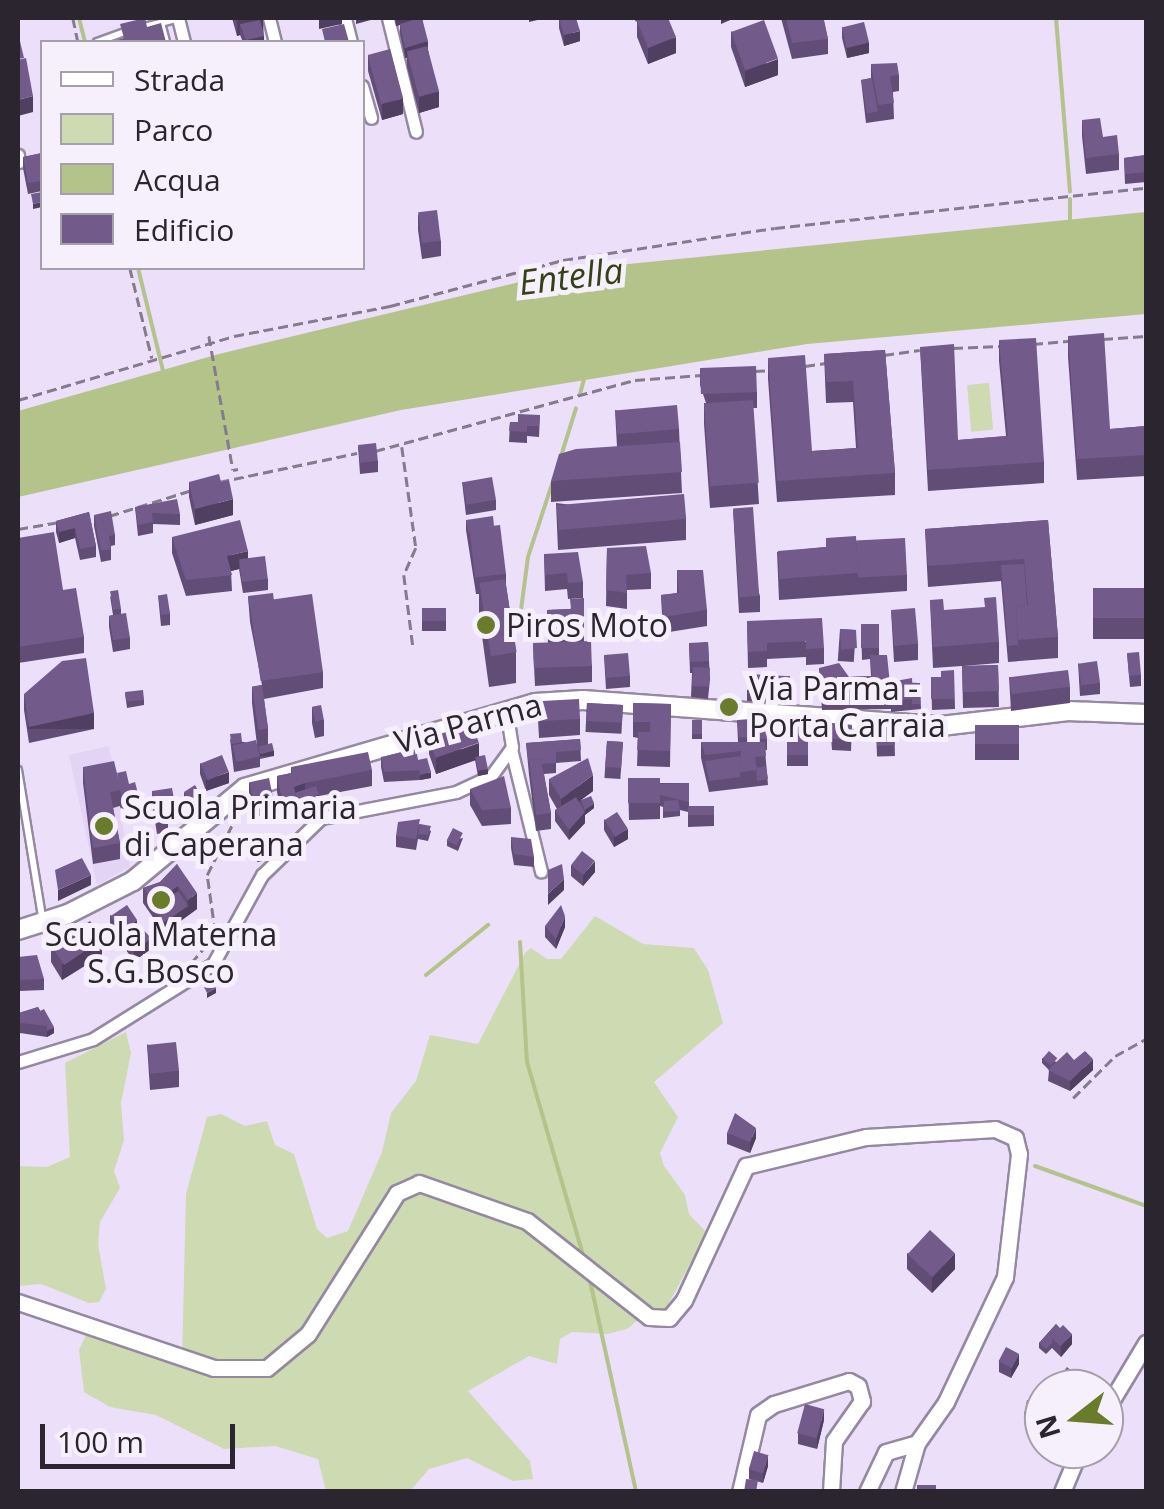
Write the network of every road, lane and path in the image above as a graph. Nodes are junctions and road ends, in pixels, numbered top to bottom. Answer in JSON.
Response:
{"nodes":[{"id":1,"x":178,"y":18,"type":"edge"},
{"id":2,"x":388,"y":18,"type":"edge"},
{"id":3,"x":162,"y":23,"type":"junction"},
{"id":4,"x":100,"y":40,"type":"edge"},
{"id":5,"x":166,"y":40,"type":"edge"},
{"id":6,"x":365,"y":97,"type":"edge"},
{"id":7,"x":371,"y":118,"type":"dead end"},
{"id":8,"x":416,"y":132,"type":"dead end"},
{"id":9,"x":1146,"y":188,"type":"edge"},
{"id":10,"x":130,"y":270,"type":"edge"},
{"id":11,"x":1146,"y":336,"type":"edge"},
{"id":12,"x":1092,"y":340,"type":"edge"},
{"id":13,"x":1074,"y":341,"type":"edge"},
{"id":14,"x":211,"y":344,"type":"junction"},
{"id":15,"x":1028,"y":344,"type":"edge"},
{"id":16,"x":1013,"y":345,"type":"edge"},
{"id":17,"x":951,"y":348,"type":"edge"},
{"id":18,"x":936,"y":350,"type":"edge"},
{"id":19,"x":877,"y":356,"type":"edge"},
{"id":20,"x":152,"y":358,"type":"junction"},
{"id":21,"x":844,"y":360,"type":"edge"},
{"id":22,"x":789,"y":368,"type":"edge"},
{"id":23,"x":776,"y":369,"type":"edge"},
{"id":24,"x":742,"y":372,"type":"edge"},
{"id":25,"x":704,"y":374,"type":"edge"},
{"id":26,"x":18,"y":400,"type":"edge"},
{"id":27,"x":402,"y":447,"type":"junction"},
{"id":28,"x":240,"y":478,"type":"junction"},
{"id":29,"x":218,"y":482,"type":"edge"},
{"id":30,"x":199,"y":488,"type":"edge"},
{"id":31,"x":72,"y":520,"type":"edge"},
{"id":32,"x":101,"y":521,"type":"edge"},
{"id":33,"x":18,"y":529,"type":"edge"},
{"id":34,"x":413,"y":646,"type":"dead end"},
{"id":35,"x":506,"y":711,"type":"junction"},
{"id":36,"x":1146,"y":714,"type":"edge"},
{"id":37,"x":511,"y":749,"type":"junction"},
{"id":38,"x":18,"y":770,"type":"edge"},
{"id":39,"x":234,"y":797,"type":"junction"},
{"id":40,"x":541,"y":872,"type":"dead end"},
{"id":41,"x":44,"y":923,"type":"junction"},
{"id":42,"x":18,"y":930,"type":"edge"},
{"id":43,"x":183,"y":971,"type":"dead end"},
{"id":44,"x":1146,"y":1039,"type":"edge"},
{"id":45,"x":18,"y":1062,"type":"edge"},
{"id":46,"x":1073,"y":1098,"type":"dead end"},
{"id":47,"x":18,"y":1302,"type":"edge"},
{"id":48,"x":1146,"y":1343,"type":"edge"},
{"id":49,"x":1124,"y":1379,"type":"edge"},
{"id":50,"x":917,"y":1443,"type":"junction"},
{"id":51,"x":740,"y":1492,"type":"edge"},
{"id":52,"x":831,"y":1492,"type":"edge"},
{"id":53,"x":867,"y":1492,"type":"edge"},
{"id":54,"x":902,"y":1492,"type":"edge"}],
"edges":[{"from":1,"to":3,"type":"lane"},
{"from":2,"to":8,"type":"street"},
{"from":3,"to":4,"type":"lane"},
{"from":3,"to":5,"type":"lane"},
{"from":6,"to":7,"type":"street"},
{"from":9,"to":14,"type":"path"},
{"from":10,"to":20,"type":"path"},
{"from":11,"to":12,"type":"path"},
{"from":13,"to":15,"type":"path"},
{"from":14,"to":20,"type":"path"},
{"from":14,"to":28,"type":"path","bridge":true},
{"from":16,"to":17,"type":"path"},
{"from":18,"to":19,"type":"path"},
{"from":20,"to":26,"type":"path"},
{"from":21,"to":22,"type":"path"},
{"from":23,"to":24,"type":"path"},
{"from":25,"to":27,"type":"path"},
{"from":27,"to":28,"type":"path"},
{"from":27,"to":34,"type":"path"},
{"from":28,"to":29,"type":"path"},
{"from":30,"to":32,"type":"path"},
{"from":31,"to":33,"type":"path"},
{"from":35,"to":36,"type":"main road","name":"Via Parma"},
{"from":35,"to":37,"type":"street"},
{"from":35,"to":39,"type":"main road","name":"Via Parma"},
{"from":37,"to":40,"type":"street"},
{"from":37,"to":45,"type":"street"},
{"from":38,"to":41,"type":"lane"},
{"from":39,"to":41,"type":"main road","name":"Via Parma"},
{"from":39,"to":43,"type":"path"},
{"from":41,"to":42,"type":"main road","name":"Via Parma"},
{"from":44,"to":46,"type":"path"},
{"from":47,"to":50,"type":"street"},
{"from":48,"to":49,"type":"street"},
{"from":50,"to":53,"type":"street"},
{"from":50,"to":54,"type":"street"},
{"from":51,"to":52,"type":"street"}]}
